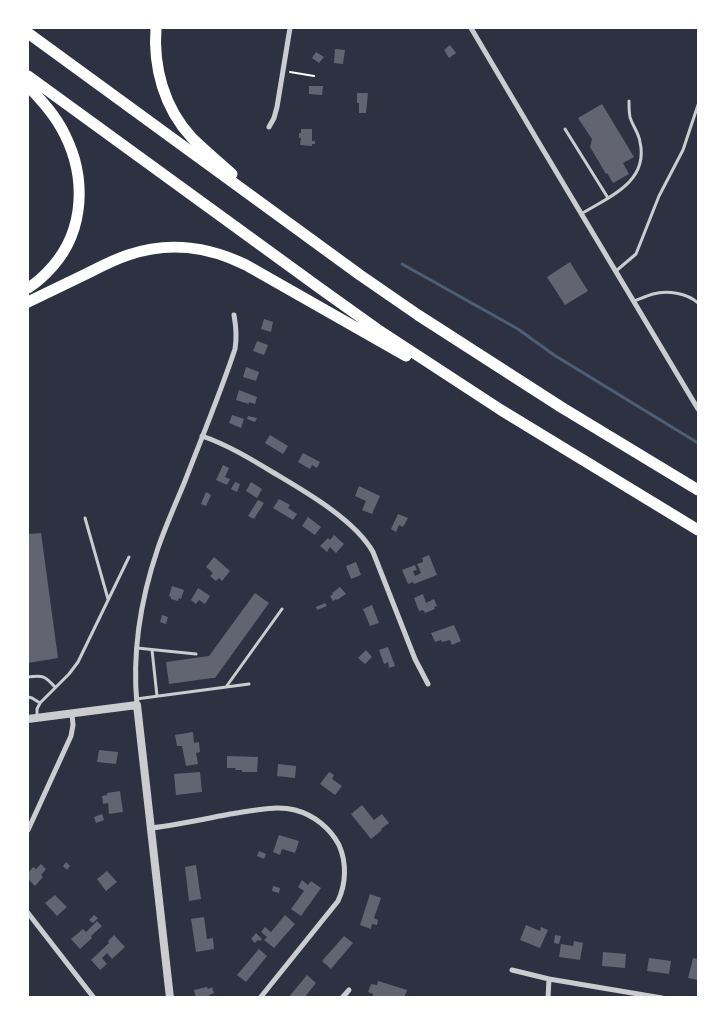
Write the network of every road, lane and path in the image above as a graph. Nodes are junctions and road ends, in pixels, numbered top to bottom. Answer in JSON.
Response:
{"nodes":[{"id":1,"x":156,"y":28,"type":"edge"},
{"id":2,"x":290,"y":28,"type":"edge"},
{"id":3,"x":471,"y":28,"type":"edge"},
{"id":4,"x":28,"y":33,"type":"edge"},
{"id":5,"x":283,"y":71,"type":"junction"},
{"id":6,"x":28,"y":76,"type":"edge"},
{"id":7,"x":314,"y":76,"type":"dead end"},
{"id":8,"x":28,"y":86,"type":"edge"},
{"id":9,"x":629,"y":101,"type":"dead end"},
{"id":10,"x":698,"y":105,"type":"edge"},
{"id":11,"x":270,"y":127,"type":"dead end"},
{"id":12,"x":565,"y":129,"type":"dead end"},
{"id":13,"x":608,"y":198,"type":"junction"},
{"id":14,"x":581,"y":214,"type":"junction"},
{"id":15,"x":318,"y":245,"type":"junction"},
{"id":16,"x":616,"y":272,"type":"junction"},
{"id":17,"x":28,"y":288,"type":"edge"},
{"id":18,"x":634,"y":301,"type":"junction"},
{"id":19,"x":28,"y":302,"type":"edge"},
{"id":20,"x":698,"y":303,"type":"edge"},
{"id":21,"x":234,"y":314,"type":"dead end"},
{"id":22,"x":698,"y":409,"type":"edge"},
{"id":23,"x":501,"y":410,"type":"junction"},
{"id":24,"x":202,"y":436,"type":"junction"},
{"id":25,"x":698,"y":490,"type":"edge"},
{"id":26,"x":85,"y":518,"type":"dead end"},
{"id":27,"x":698,"y":530,"type":"edge"},
{"id":28,"x":128,"y":558,"type":"dead end"},
{"id":29,"x":108,"y":599,"type":"junction"},
{"id":30,"x":282,"y":609,"type":"dead end"},
{"id":31,"x":137,"y":648,"type":"junction"},
{"id":32,"x":152,"y":649,"type":"junction"},
{"id":33,"x":196,"y":654,"type":"dead end"},
{"id":34,"x":28,"y":677,"type":"edge"},
{"id":35,"x":249,"y":684,"type":"dead end"},
{"id":36,"x":428,"y":684,"type":"dead end"},
{"id":37,"x":55,"y":687,"type":"junction"},
{"id":38,"x":226,"y":687,"type":"junction"},
{"id":39,"x":157,"y":696,"type":"junction"},
{"id":40,"x":28,"y":697,"type":"edge"},
{"id":41,"x":137,"y":702,"type":"junction"},
{"id":42,"x":40,"y":703,"type":"junction"},
{"id":43,"x":72,"y":714,"type":"junction"},
{"id":44,"x":37,"y":718,"type":"junction"},
{"id":45,"x":28,"y":719,"type":"edge"},
{"id":46,"x":151,"y":828,"type":"junction"},
{"id":47,"x":28,"y":830,"type":"edge"},
{"id":48,"x":28,"y":913,"type":"edge"},
{"id":49,"x":512,"y":970,"type":"dead end"},
{"id":50,"x":549,"y":979,"type":"junction"},
{"id":51,"x":349,"y":990,"type":"dead end"},
{"id":52,"x":94,"y":998,"type":"edge"},
{"id":53,"x":170,"y":998,"type":"edge"},
{"id":54,"x":260,"y":998,"type":"edge"},
{"id":55,"x":342,"y":998,"type":"edge"},
{"id":56,"x":548,"y":998,"type":"edge"},
{"id":57,"x":662,"y":998,"type":"edge"}],
"edges":[{"from":1,"to":15,"type":"highway"},
{"from":2,"to":5,"type":"street"},
{"from":3,"to":14,"type":"street"},
{"from":4,"to":15,"type":"highway"},
{"from":5,"to":7,"type":"path"},
{"from":5,"to":11,"type":"street"},
{"from":6,"to":23,"type":"highway"},
{"from":8,"to":17,"type":"highway"},
{"from":9,"to":13,"type":"lane"},
{"from":10,"to":16,"type":"lane"},
{"from":12,"to":13,"type":"lane"},
{"from":13,"to":14,"type":"lane"},
{"from":14,"to":16,"type":"street"},
{"from":15,"to":25,"type":"highway"},
{"from":16,"to":18,"type":"street"},
{"from":18,"to":20,"type":"lane"},
{"from":18,"to":22,"type":"street"},
{"from":19,"to":23,"type":"highway"},
{"from":21,"to":24,"type":"street"},
{"from":23,"to":27,"type":"highway"},
{"from":24,"to":31,"type":"street"},
{"from":24,"to":36,"type":"street"},
{"from":26,"to":29,"type":"lane"},
{"from":28,"to":29,"type":"lane"},
{"from":29,"to":37,"type":"lane"},
{"from":30,"to":38,"type":"lane"},
{"from":31,"to":32,"type":"lane"},
{"from":31,"to":41,"type":"street"},
{"from":32,"to":33,"type":"lane"},
{"from":32,"to":39,"type":"lane"},
{"from":34,"to":37,"type":"lane"},
{"from":35,"to":38,"type":"lane"},
{"from":37,"to":42,"type":"lane"},
{"from":38,"to":39,"type":"lane"},
{"from":39,"to":41,"type":"lane"},
{"from":40,"to":42,"type":"lane"},
{"from":41,"to":43,"type":"street"},
{"from":41,"to":46,"type":"street"},
{"from":42,"to":44,"type":"lane"},
{"from":43,"to":44,"type":"street"},
{"from":43,"to":47,"type":"street"},
{"from":44,"to":45,"type":"street"},
{"from":46,"to":53,"type":"street"},
{"from":46,"to":54,"type":"street"},
{"from":48,"to":52,"type":"street"},
{"from":49,"to":50,"type":"street"},
{"from":50,"to":56,"type":"street"},
{"from":50,"to":57,"type":"street"},
{"from":51,"to":55,"type":"street"}]}
